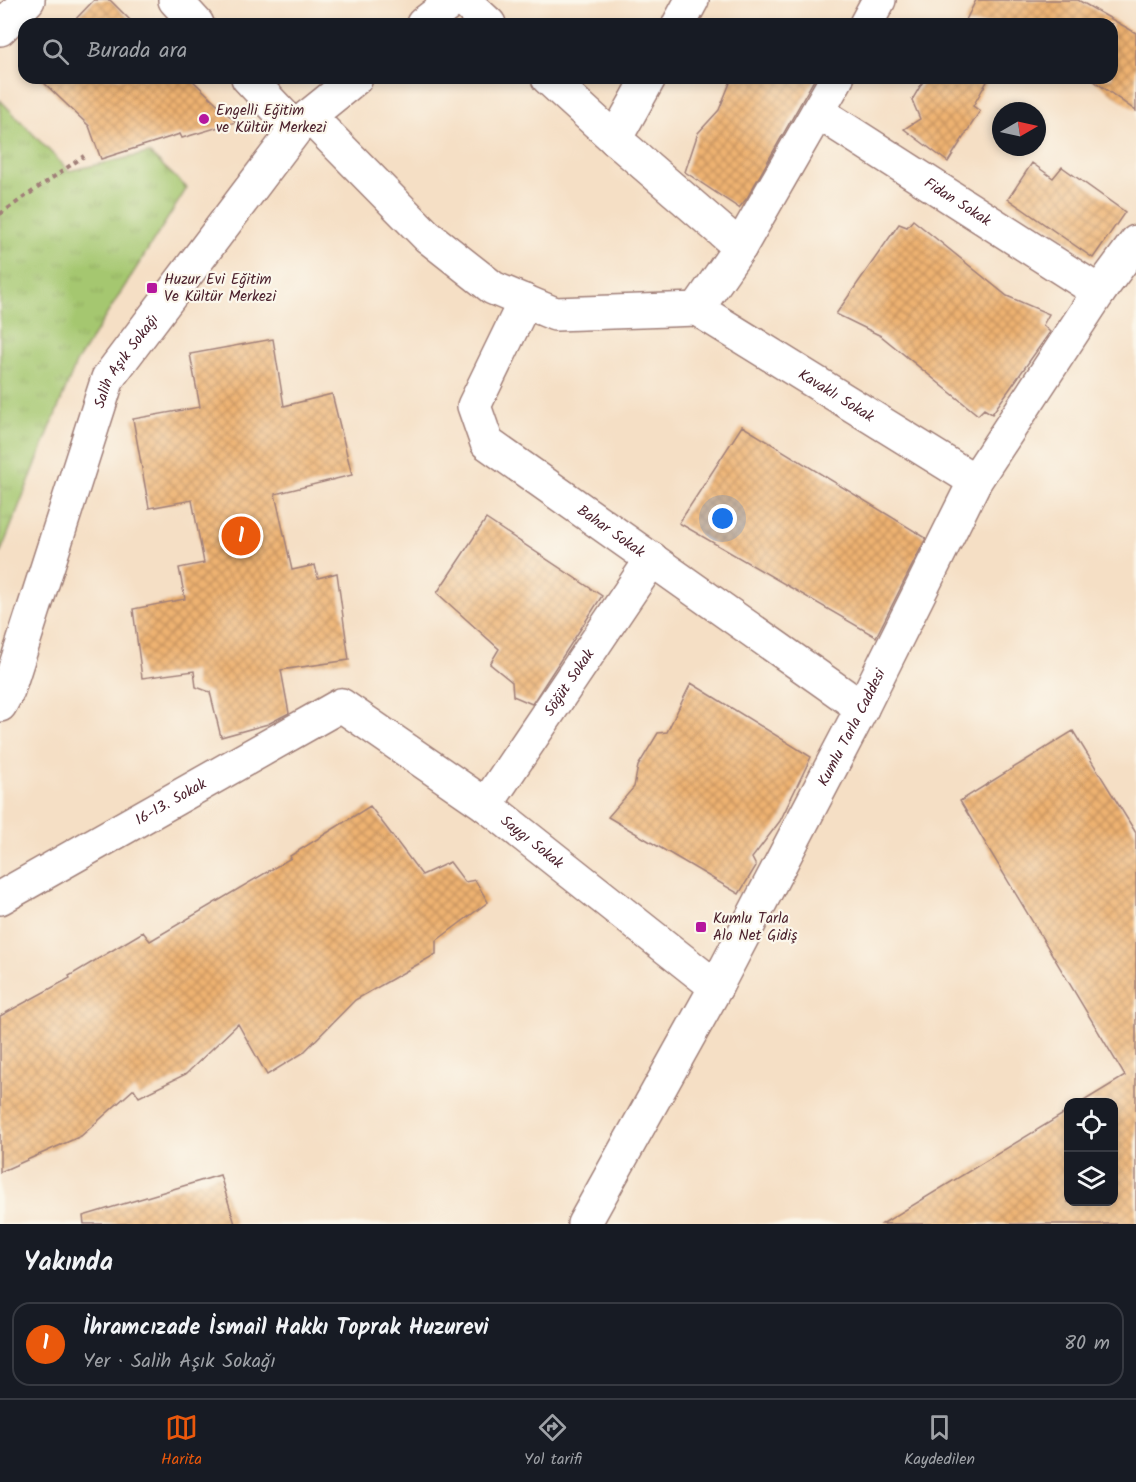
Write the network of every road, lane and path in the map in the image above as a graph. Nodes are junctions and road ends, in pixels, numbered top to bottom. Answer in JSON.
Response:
{"nodes":[{"id":1,"x":28,"y":0,"type":"edge"},
{"id":2,"x":175,"y":0,"type":"edge"},
{"id":3,"x":454,"y":0,"type":"edge"},
{"id":4,"x":463,"y":0,"type":"edge"},
{"id":5,"x":692,"y":0,"type":"edge"},
{"id":6,"x":879,"y":0,"type":"edge"},
{"id":7,"x":192,"y":18,"type":"edge"},
{"id":8,"x":431,"y":18,"type":"edge"},
{"id":9,"x":482,"y":18,"type":"edge"},
{"id":10,"x":682,"y":18,"type":"edge"},
{"id":11,"x":869,"y":18,"type":"edge"},
{"id":12,"x":0,"y":29,"type":"edge"},
{"id":13,"x":256,"y":84,"type":"edge"},
{"id":14,"x":349,"y":84,"type":"edge"},
{"id":15,"x":555,"y":84,"type":"edge"},
{"id":16,"x":646,"y":84,"type":"edge"},
{"id":17,"x":834,"y":84,"type":"edge"},
{"id":18,"x":818,"y":112,"type":"junction"},
{"id":19,"x":303,"y":122,"type":"junction"},
{"id":20,"x":615,"y":139,"type":"junction"},
{"id":21,"x":84,"y":156,"type":"dead end"},
{"id":22,"x":0,"y":214,"type":"edge"},
{"id":23,"x":1136,"y":242,"type":"edge"},
{"id":24,"x":740,"y":247,"type":"junction"},
{"id":25,"x":1099,"y":292,"type":"junction"},
{"id":26,"x":525,"y":301,"type":"junction"},
{"id":27,"x":697,"y":309,"type":"junction"},
{"id":28,"x":975,"y":481,"type":"junction"},
{"id":29,"x":652,"y":559,"type":"junction"},
{"id":30,"x":0,"y":705,"type":"edge"},
{"id":31,"x":341,"y":705,"type":"joint"},
{"id":32,"x":862,"y":708,"type":"junction"},
{"id":33,"x":486,"y":805,"type":"junction"},
{"id":34,"x":0,"y":898,"type":"edge"},
{"id":35,"x":716,"y":987,"type":"junction"},
{"id":36,"x":584,"y":1224,"type":"edge"}],
"edges":[{"from":1,"to":12,"type":"street"},
{"from":2,"to":7,"type":"street"},
{"from":3,"to":8,"type":"street"},
{"from":4,"to":9,"type":"street"},
{"from":5,"to":10,"type":"street"},
{"from":6,"to":11,"type":"street"},
{"from":13,"to":19,"type":"street"},
{"from":14,"to":19,"type":"street","name":"Salih Aşık Sokağı"},
{"from":15,"to":20,"type":"street"},
{"from":16,"to":20,"type":"street"},
{"from":17,"to":18,"type":"street"},
{"from":18,"to":24,"type":"street"},
{"from":18,"to":25,"type":"street","name":"Fidan Sokak"},
{"from":19,"to":26,"type":"street"},
{"from":19,"to":30,"type":"street","name":"Salih Aşık Sokağı"},
{"from":20,"to":24,"type":"street"},
{"from":21,"to":22,"type":"path"},
{"from":23,"to":25,"type":"street","name":"Kumlu Tarla Caddesi"},
{"from":24,"to":27,"type":"street"},
{"from":25,"to":28,"type":"street","name":"Kumlu Tarla Caddesi"},
{"from":26,"to":27,"type":"street"},
{"from":26,"to":29,"type":"street","name":"Bahar Sokak"},
{"from":27,"to":28,"type":"street","name":"Kavaklı Sokak"},
{"from":28,"to":32,"type":"street","name":"Kumlu Tarla Caddesi"},
{"from":29,"to":32,"type":"street","name":"Bahar Sokak"},
{"from":29,"to":33,"type":"street","name":"Söğüt Sokak"},
{"from":31,"to":33,"type":"street","name":"Saygı Sokak"},
{"from":31,"to":34,"type":"street","name":"16-13. Sokak"},
{"from":32,"to":35,"type":"street","name":"Kumlu Tarla Caddesi"},
{"from":33,"to":35,"type":"street","name":"Saygı Sokak"},
{"from":35,"to":36,"type":"street","name":"Kumlu Tarla Caddesi"}]}
